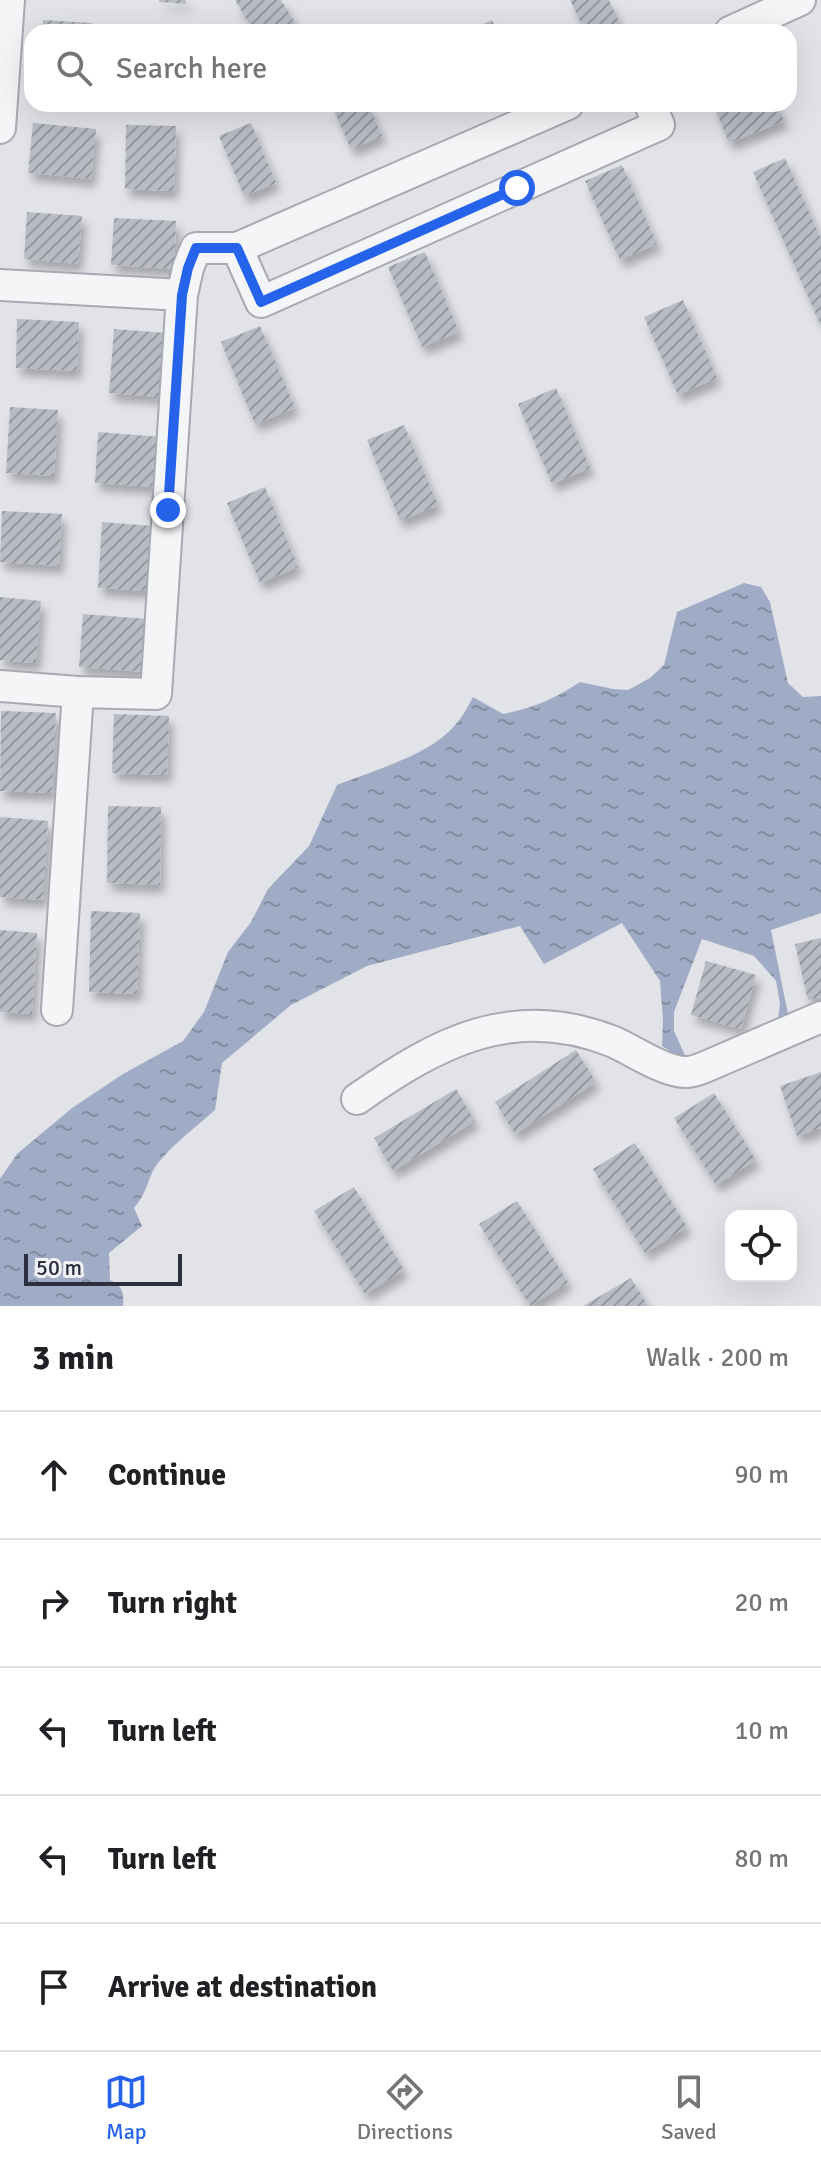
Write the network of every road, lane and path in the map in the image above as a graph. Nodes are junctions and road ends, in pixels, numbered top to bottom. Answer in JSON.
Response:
{"nodes":[{"id":1,"x":9,"y":0,"type":"edge"},
{"id":2,"x":800,"y":0,"type":"edge"},
{"id":3,"x":748,"y":24,"type":"edge"},
{"id":4,"x":550,"y":112,"type":"edge"},
{"id":5,"x":653,"y":112,"type":"edge"},
{"id":6,"x":0,"y":128,"type":"edge"},
{"id":7,"x":237,"y":248,"type":"junction"},
{"id":8,"x":0,"y":285,"type":"edge"},
{"id":9,"x":182,"y":295,"type":"junction"},
{"id":10,"x":0,"y":686,"type":"edge"},
{"id":11,"x":78,"y":692,"type":"junction"},
{"id":12,"x":57,"y":1010,"type":"dead end"},
{"id":13,"x":821,"y":1017,"type":"edge"},
{"id":14,"x":357,"y":1099,"type":"dead end"}],
"edges":[{"from":1,"to":6,"type":"street"},
{"from":2,"to":3,"type":"street"},
{"from":4,"to":7,"type":"street"},
{"from":5,"to":7,"type":"street"},
{"from":7,"to":9,"type":"street"},
{"from":8,"to":9,"type":"street"},
{"from":9,"to":11,"type":"street"},
{"from":10,"to":11,"type":"street"},
{"from":11,"to":12,"type":"street"},
{"from":13,"to":14,"type":"street"}]}
